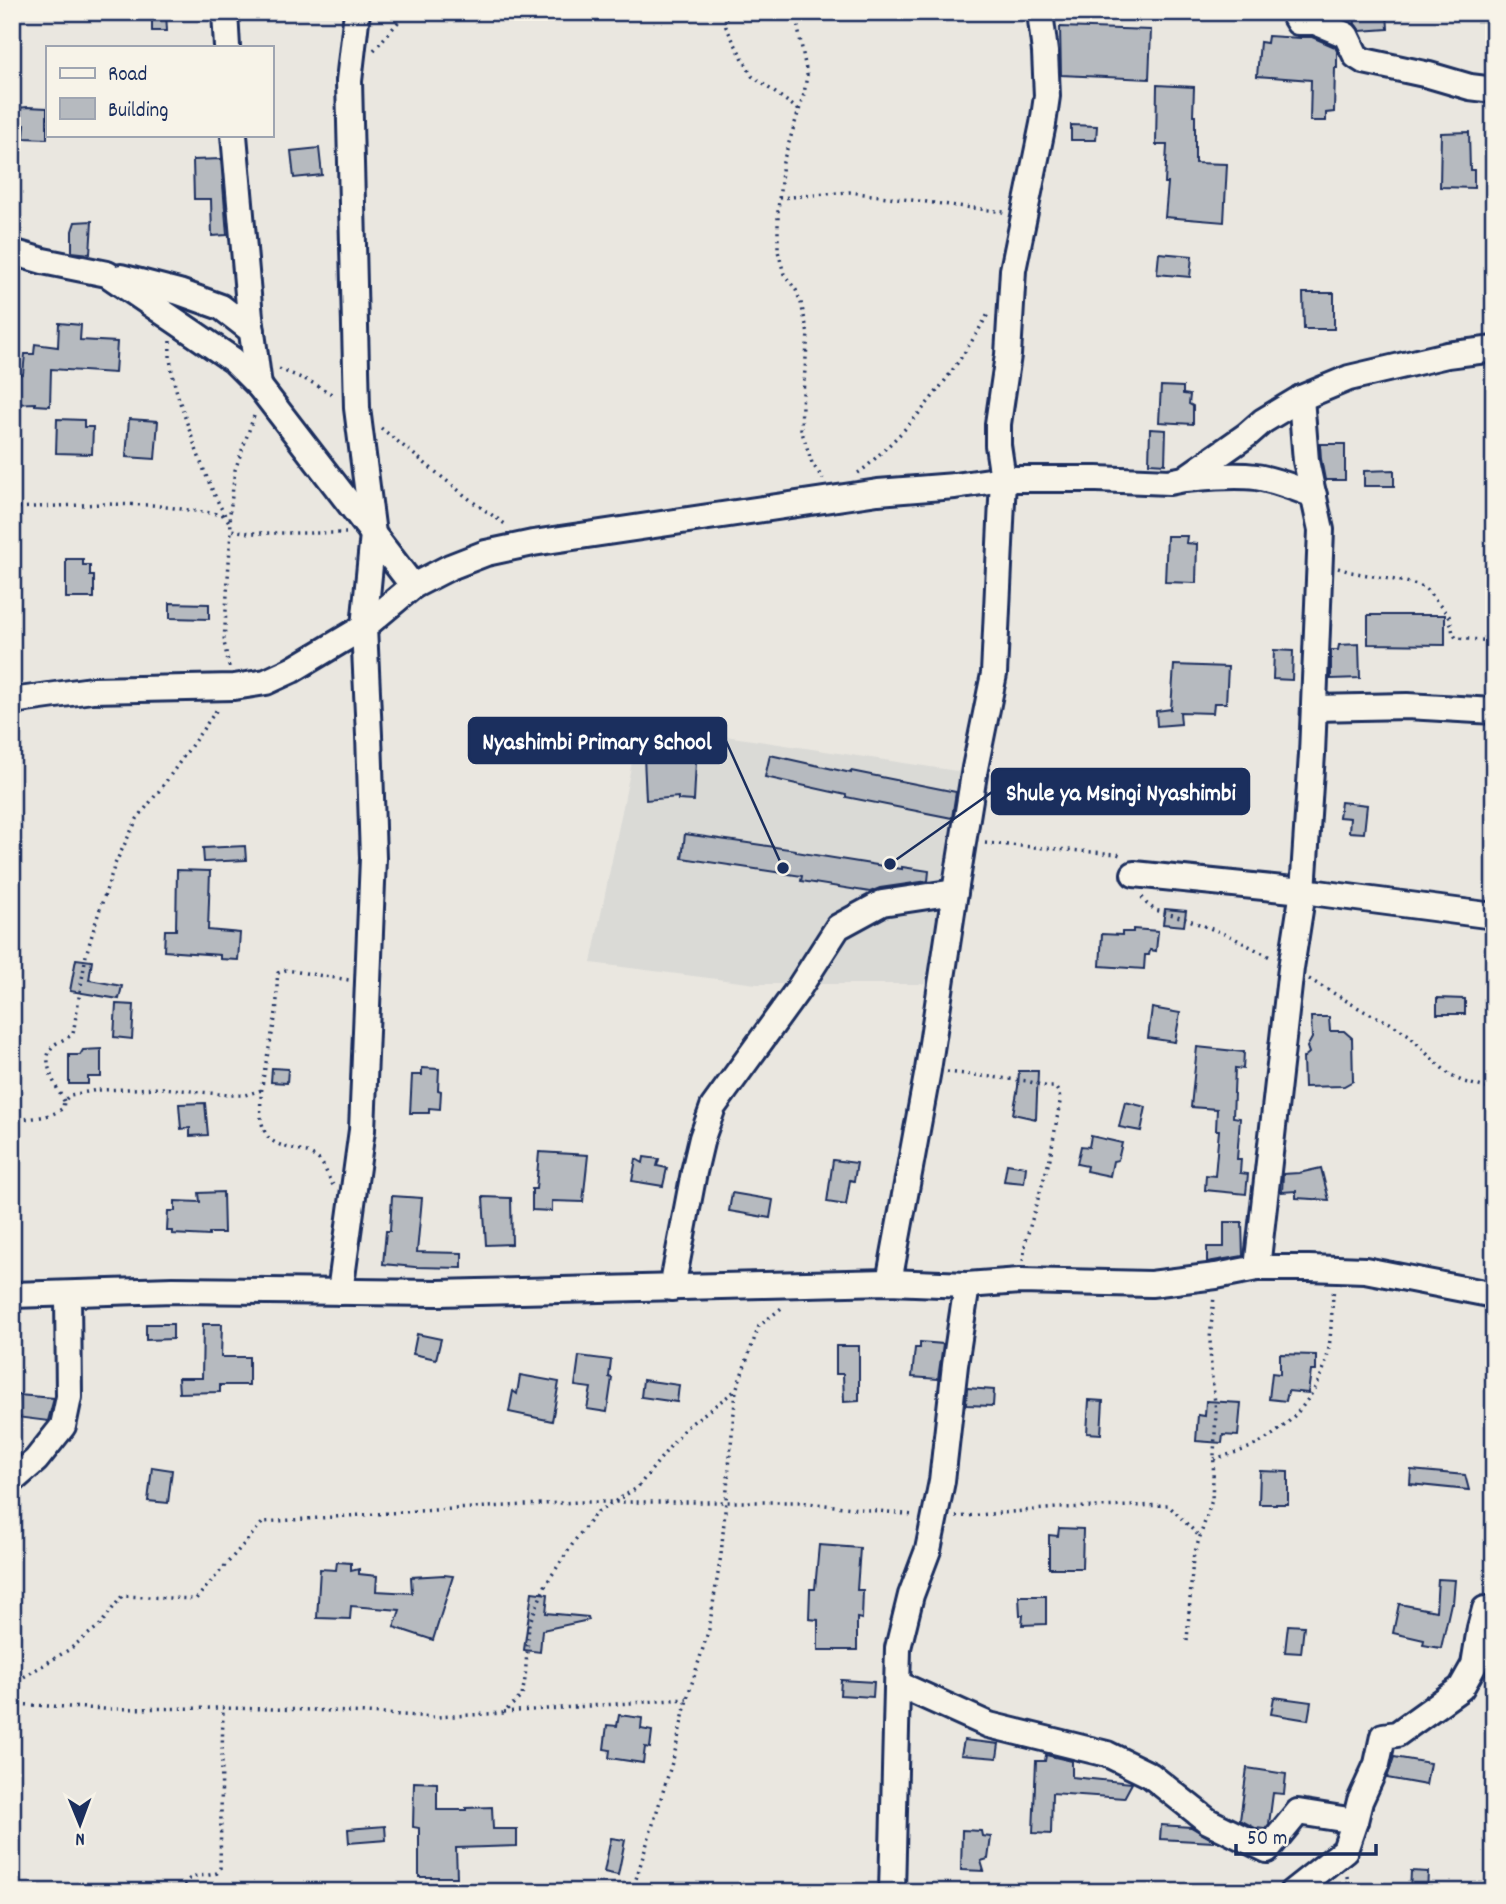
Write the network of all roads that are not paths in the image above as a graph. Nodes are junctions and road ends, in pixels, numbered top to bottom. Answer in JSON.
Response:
{"nodes":[{"id":1,"x":225,"y":12,"type":"edge"},
{"id":2,"x":357,"y":12,"type":"edge"},
{"id":3,"x":1040,"y":12,"type":"edge"},
{"id":4,"x":1292,"y":12,"type":"edge"},
{"id":5,"x":227,"y":46,"type":"edge"},
{"id":6,"x":1494,"y":90,"type":"edge"},
{"id":7,"x":234,"y":136,"type":"edge"},
{"id":8,"x":12,"y":253,"type":"edge"},
{"id":9,"x":107,"y":274,"type":"junction"},
{"id":10,"x":252,"y":331,"type":"junction"},
{"id":11,"x":1494,"y":348,"type":"edge"},
{"id":12,"x":260,"y":386,"type":"junction"},
{"id":13,"x":1301,"y":398,"type":"junction"},
{"id":14,"x":1003,"y":479,"type":"junction"},
{"id":15,"x":1184,"y":479,"type":"junction"},
{"id":16,"x":1314,"y":495,"type":"junction"},
{"id":17,"x":373,"y":534,"type":"junction"},
{"id":18,"x":413,"y":586,"type":"junction"},
{"id":19,"x":364,"y":627,"type":"junction"},
{"id":20,"x":12,"y":701,"type":"edge"},
{"id":21,"x":1314,"y":708,"type":"junction"},
{"id":22,"x":1494,"y":711,"type":"edge"},
{"id":23,"x":1134,"y":874,"type":"dead end"},
{"id":24,"x":1303,"y":891,"type":"junction"},
{"id":25,"x":955,"y":892,"type":"junction"},
{"id":26,"x":1494,"y":916,"type":"edge"},
{"id":27,"x":1257,"y":1268,"type":"junction"},
{"id":28,"x":889,"y":1282,"type":"junction"},
{"id":29,"x":967,"y":1285,"type":"junction"},
{"id":30,"x":672,"y":1287,"type":"junction"},
{"id":31,"x":340,"y":1292,"type":"junction"},
{"id":32,"x":68,"y":1294,"type":"junction"},
{"id":33,"x":12,"y":1295,"type":"edge"},
{"id":34,"x":1494,"y":1295,"type":"edge"},
{"id":35,"x":12,"y":1481,"type":"edge"},
{"id":36,"x":1494,"y":1611,"type":"edge"},
{"id":37,"x":898,"y":1684,"type":"junction"},
{"id":38,"x":1355,"y":1821,"type":"junction"},
{"id":39,"x":892,"y":1892,"type":"edge"},
{"id":40,"x":1292,"y":1892,"type":"edge"}],
"edges":[{"from":1,"to":5,"type":"street"},
{"from":2,"to":17,"type":"street"},
{"from":3,"to":14,"type":"street"},
{"from":4,"to":6,"type":"street"},
{"from":7,"to":10,"type":"street"},
{"from":8,"to":9,"type":"street"},
{"from":9,"to":10,"type":"street"},
{"from":9,"to":12,"type":"street"},
{"from":10,"to":12,"type":"street"},
{"from":11,"to":13,"type":"street"},
{"from":12,"to":17,"type":"street"},
{"from":13,"to":15,"type":"street"},
{"from":13,"to":16,"type":"street"},
{"from":14,"to":15,"type":"street"},
{"from":14,"to":18,"type":"street"},
{"from":14,"to":25,"type":"street"},
{"from":15,"to":16,"type":"street"},
{"from":16,"to":21,"type":"street"},
{"from":17,"to":18,"type":"street"},
{"from":17,"to":19,"type":"street"},
{"from":18,"to":19,"type":"street"},
{"from":19,"to":20,"type":"street"},
{"from":19,"to":31,"type":"street"},
{"from":21,"to":22,"type":"street"},
{"from":21,"to":24,"type":"street"},
{"from":23,"to":24,"type":"street"},
{"from":24,"to":26,"type":"street"},
{"from":24,"to":27,"type":"street"},
{"from":25,"to":28,"type":"street"},
{"from":25,"to":30,"type":"street"},
{"from":27,"to":29,"type":"street"},
{"from":27,"to":34,"type":"street"},
{"from":28,"to":29,"type":"street"},
{"from":28,"to":30,"type":"street"},
{"from":29,"to":37,"type":"street"},
{"from":30,"to":31,"type":"street"},
{"from":31,"to":32,"type":"street"},
{"from":32,"to":33,"type":"street"},
{"from":32,"to":35,"type":"street"},
{"from":36,"to":38,"type":"street"},
{"from":37,"to":38,"type":"street"},
{"from":37,"to":39,"type":"street"},
{"from":38,"to":40,"type":"street"}]}
